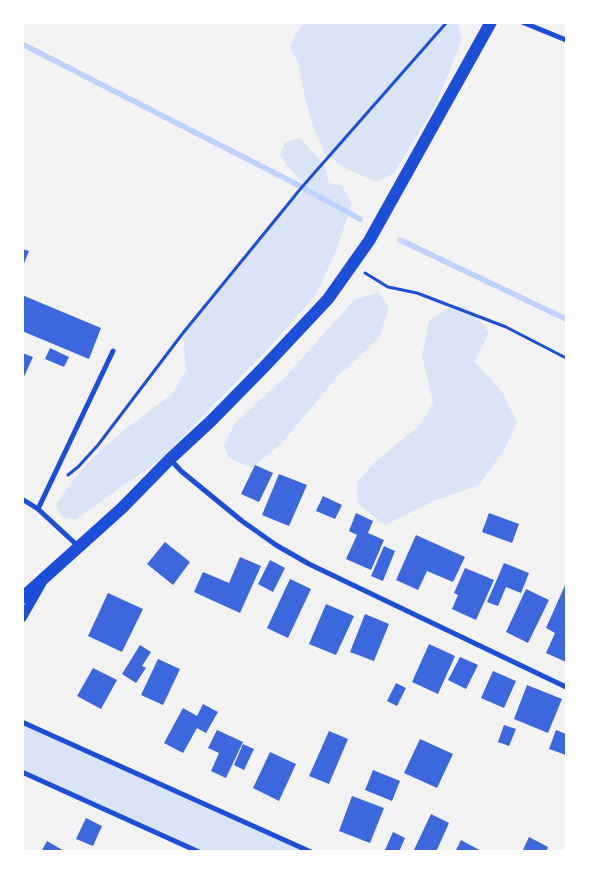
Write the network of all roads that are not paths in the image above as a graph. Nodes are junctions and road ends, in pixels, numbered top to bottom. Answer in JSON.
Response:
{"nodes":[{"id":1,"x":491,"y":22,"type":"edge"},
{"id":2,"x":522,"y":22,"type":"edge"},
{"id":3,"x":566,"y":40,"type":"edge"},
{"id":4,"x":113,"y":351,"type":"dead end"},
{"id":5,"x":170,"y":459,"type":"junction"},
{"id":6,"x":22,"y":499,"type":"edge"},
{"id":7,"x":38,"y":509,"type":"junction"},
{"id":8,"x":78,"y":546,"type":"junction"},
{"id":9,"x":47,"y":575,"type":"junction"},
{"id":10,"x":22,"y":598,"type":"edge"},
{"id":11,"x":22,"y":618,"type":"edge"},
{"id":12,"x":566,"y":688,"type":"edge"},
{"id":13,"x":22,"y":722,"type":"edge"},
{"id":14,"x":22,"y":772,"type":"edge"},
{"id":15,"x":199,"y":852,"type":"edge"},
{"id":16,"x":311,"y":852,"type":"edge"}],
"edges":[{"from":1,"to":5,"type":"main road"},
{"from":2,"to":3,"type":"street"},
{"from":4,"to":7,"type":"street"},
{"from":5,"to":8,"type":"main road"},
{"from":5,"to":12,"type":"street"},
{"from":6,"to":7,"type":"street"},
{"from":7,"to":8,"type":"street"},
{"from":8,"to":9,"type":"main road"},
{"from":9,"to":10,"type":"main road"},
{"from":9,"to":11,"type":"street"},
{"from":13,"to":16,"type":"street"},
{"from":14,"to":15,"type":"street"}]}
